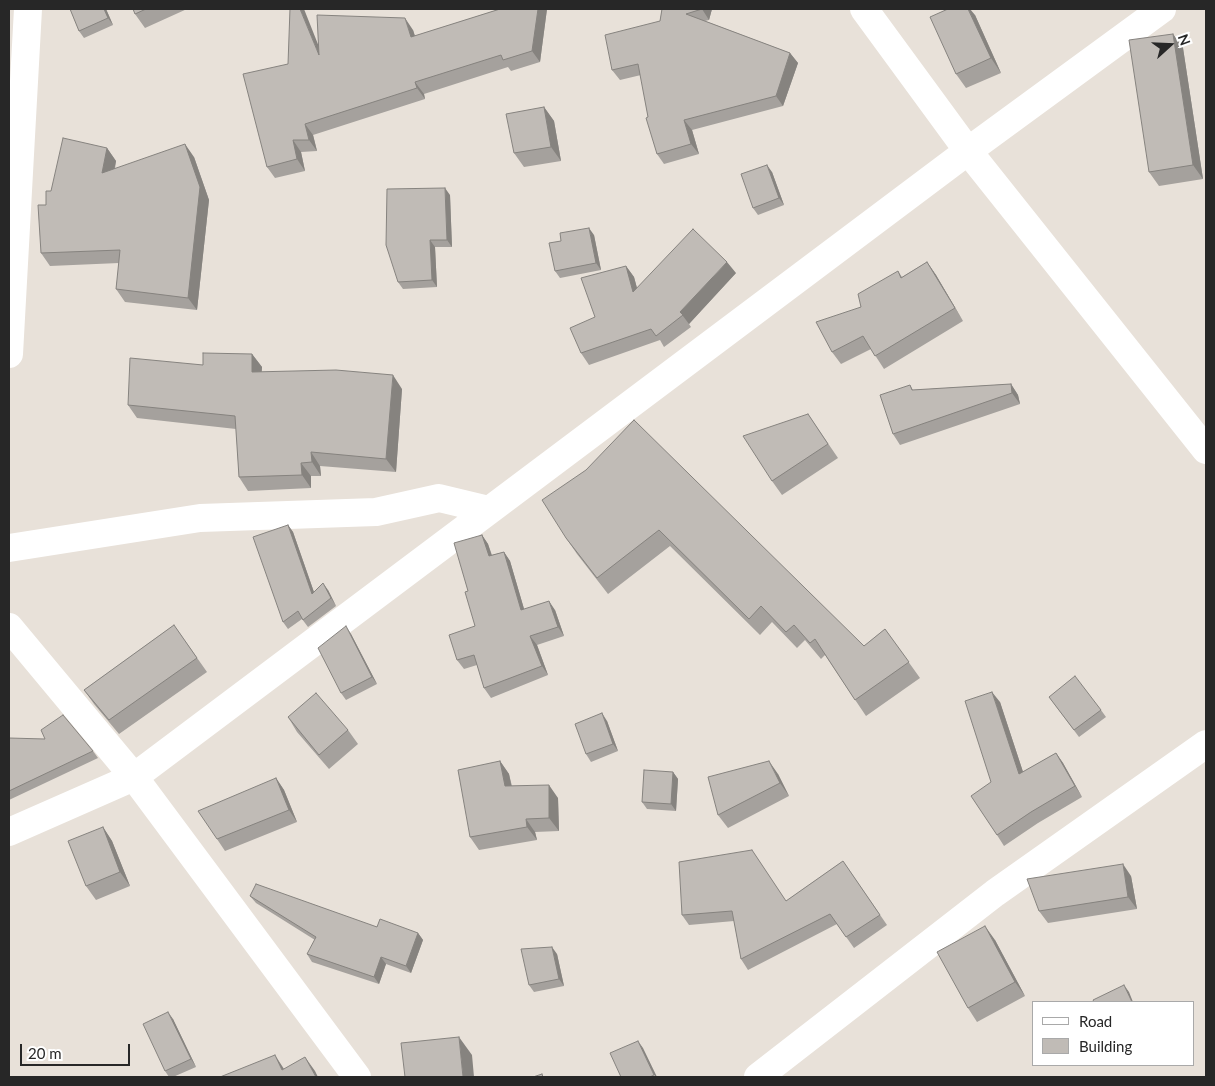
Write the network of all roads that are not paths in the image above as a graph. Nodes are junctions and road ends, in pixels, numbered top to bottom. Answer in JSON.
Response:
{"nodes":[{"id":1,"x":28,"y":9,"type":"edge"},
{"id":2,"x":864,"y":9,"type":"edge"},
{"id":3,"x":1162,"y":9,"type":"edge"},
{"id":4,"x":968,"y":152,"type":"junction"},
{"id":5,"x":9,"y":354,"type":"edge"},
{"id":6,"x":1206,"y":450,"type":"edge"},
{"id":7,"x":489,"y":510,"type":"junction"},
{"id":8,"x":9,"y":548,"type":"edge"},
{"id":9,"x":9,"y":627,"type":"edge"},
{"id":10,"x":1206,"y":744,"type":"edge"},
{"id":11,"x":134,"y":777,"type":"junction"},
{"id":12,"x":9,"y":832,"type":"edge"},
{"id":13,"x":357,"y":1077,"type":"edge"},
{"id":14,"x":758,"y":1077,"type":"edge"}],
"edges":[{"from":1,"to":5,"type":"street"},
{"from":2,"to":4,"type":"street"},
{"from":3,"to":4,"type":"street"},
{"from":4,"to":6,"type":"street"},
{"from":4,"to":7,"type":"street"},
{"from":7,"to":8,"type":"street"},
{"from":7,"to":11,"type":"street"},
{"from":9,"to":11,"type":"street"},
{"from":10,"to":14,"type":"street"},
{"from":11,"to":12,"type":"street"},
{"from":11,"to":13,"type":"street"}]}
